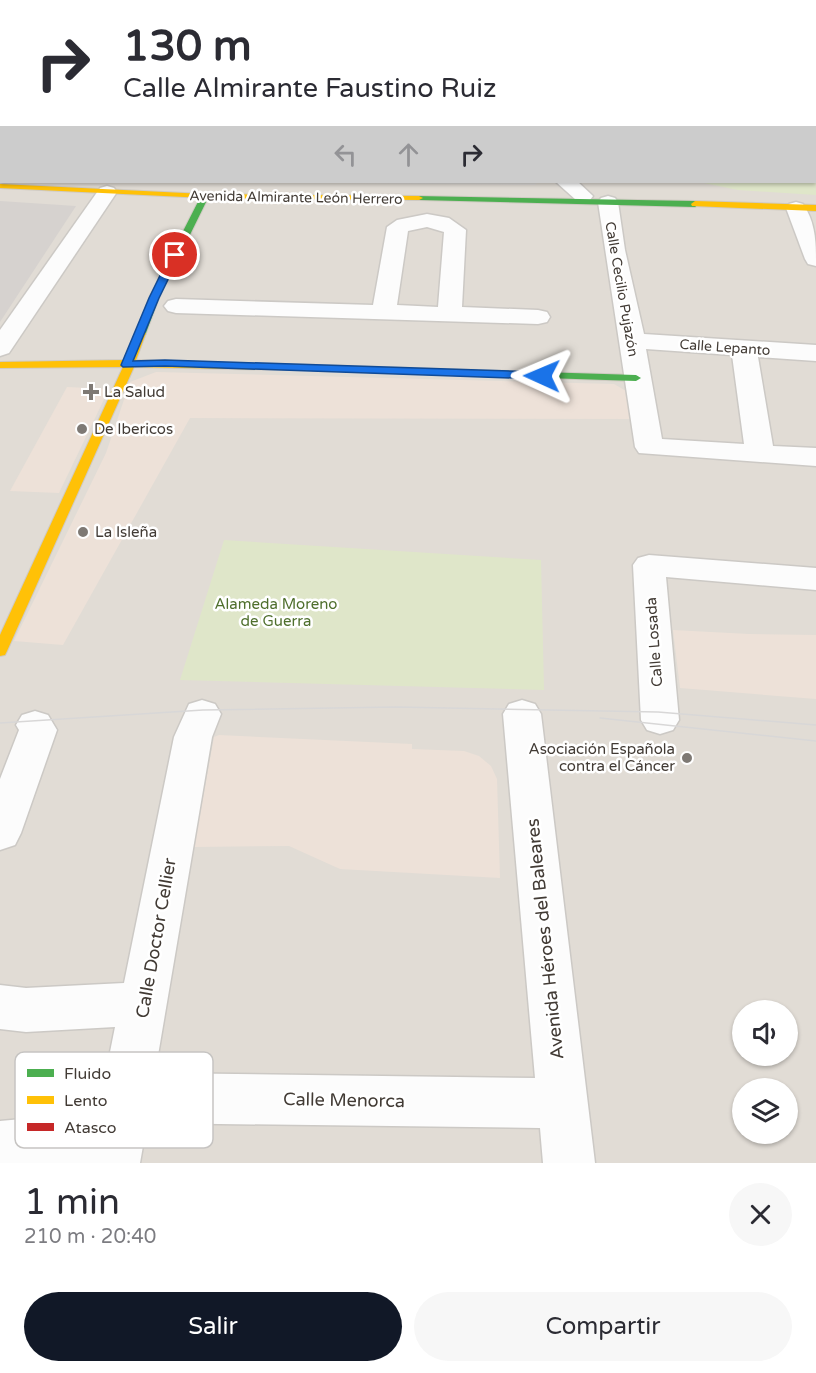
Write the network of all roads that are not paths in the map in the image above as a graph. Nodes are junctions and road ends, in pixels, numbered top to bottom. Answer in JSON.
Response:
{"nodes":[{"id":1,"x":567,"y":183,"type":"edge"},
{"id":2,"x":1,"y":184,"type":"edge"},
{"id":3,"x":630,"y":188,"type":"dead end"},
{"id":4,"x":690,"y":190,"type":"dead end"},
{"id":5,"x":107,"y":192,"type":"junction"},
{"id":6,"x":205,"y":196,"type":"junction"},
{"id":7,"x":583,"y":196,"type":"junction"},
{"id":8,"x":552,"y":200,"type":"junction"},
{"id":9,"x":608,"y":202,"type":"junction"},
{"id":10,"x":754,"y":206,"type":"junction"},
{"id":11,"x":806,"y":208,"type":"edge"},
{"id":12,"x":816,"y":259,"type":"edge"},
{"id":13,"x":176,"y":306,"type":"dead end"},
{"id":14,"x":384,"y":312,"type":"junction"},
{"id":15,"x":450,"y":314,"type":"junction"},
{"id":16,"x":538,"y":317,"type":"dead end"},
{"id":17,"x":633,"y":341,"type":"junction"},
{"id":18,"x":0,"y":348,"type":"edge"},
{"id":19,"x":744,"y":348,"type":"junction"},
{"id":20,"x":816,"y":353,"type":"edge"},
{"id":21,"x":0,"y":365,"type":"edge"},
{"id":22,"x":127,"y":365,"type":"junction"},
{"id":23,"x":636,"y":378,"type":"junction"},
{"id":24,"x":760,"y":453,"type":"junction"},
{"id":25,"x":816,"y":457,"type":"edge"},
{"id":26,"x":816,"y":579,"type":"edge"},
{"id":27,"x":0,"y":651,"type":"edge"},
{"id":28,"x":202,"y":714,"type":"dead end"},
{"id":29,"x":522,"y":714,"type":"dead end"},
{"id":30,"x":660,"y":720,"type":"dead end"},
{"id":31,"x":35,"y":725,"type":"dead end"},
{"id":32,"x":0,"y":833,"type":"edge"},
{"id":33,"x":144,"y":1005,"type":"junction"},
{"id":34,"x":0,"y":1007,"type":"edge"},
{"id":35,"x":135,"y":1052,"type":"edge"},
{"id":36,"x":563,"y":1103,"type":"junction"},
{"id":37,"x":213,"y":1126,"type":"edge"},
{"id":38,"x":15,"y":1145,"type":"edge"},
{"id":39,"x":0,"y":1147,"type":"edge"},
{"id":40,"x":569,"y":1163,"type":"edge"}],
"edges":[{"from":1,"to":7,"type":"street"},
{"from":2,"to":5,"type":"street","name":"Avenida Almirante León Herrero"},
{"from":3,"to":7,"type":"street","name":"Avenida Almirante León Herrero"},
{"from":4,"to":10,"type":"street"},
{"from":5,"to":6,"type":"street","name":"Avenida Almirante León Herrero"},
{"from":5,"to":18,"type":"street"},
{"from":6,"to":8,"type":"street","name":"Avenida Almirante León Herrero"},
{"from":6,"to":22,"type":"street"},
{"from":7,"to":8,"type":"street","name":"Avenida Almirante León Herrero"},
{"from":8,"to":9,"type":"street","name":"Avenida Almirante León Herrero"},
{"from":9,"to":10,"type":"street","name":"Avenida Almirante León Herrero"},
{"from":9,"to":17,"type":"street","name":"Calle Cecilio Pujazón"},
{"from":10,"to":11,"type":"street"},
{"from":11,"to":12,"type":"street"},
{"from":13,"to":14,"type":"street"},
{"from":14,"to":15,"type":"street"},
{"from":14,"to":15,"type":"street"},
{"from":15,"to":16,"type":"street"},
{"from":17,"to":19,"type":"street","name":"Calle Lepanto"},
{"from":17,"to":23,"type":"street","name":"Calle Cecilio Pujazón"},
{"from":19,"to":20,"type":"street","name":"Calle Lepanto"},
{"from":19,"to":24,"type":"street"},
{"from":21,"to":22,"type":"street"},
{"from":22,"to":23,"type":"street"},
{"from":22,"to":27,"type":"street"},
{"from":23,"to":24,"type":"street","name":"Calle Cecilio Pujazón"},
{"from":24,"to":25,"type":"street"},
{"from":26,"to":30,"type":"street","name":"Calle Losada"},
{"from":28,"to":33,"type":"street","name":"Calle Doctor Cellier"},
{"from":29,"to":36,"type":"street","name":"Avenida Héroes del Baleares"},
{"from":31,"to":32,"type":"street"},
{"from":33,"to":34,"type":"street"},
{"from":33,"to":35,"type":"street","name":"Calle Doctor Cellier"},
{"from":36,"to":37,"type":"street","name":"Calle Menorca"},
{"from":36,"to":40,"type":"street","name":"Avenida Héroes del Baleares"},
{"from":38,"to":39,"type":"street","name":"Calle Menorca"}]}
